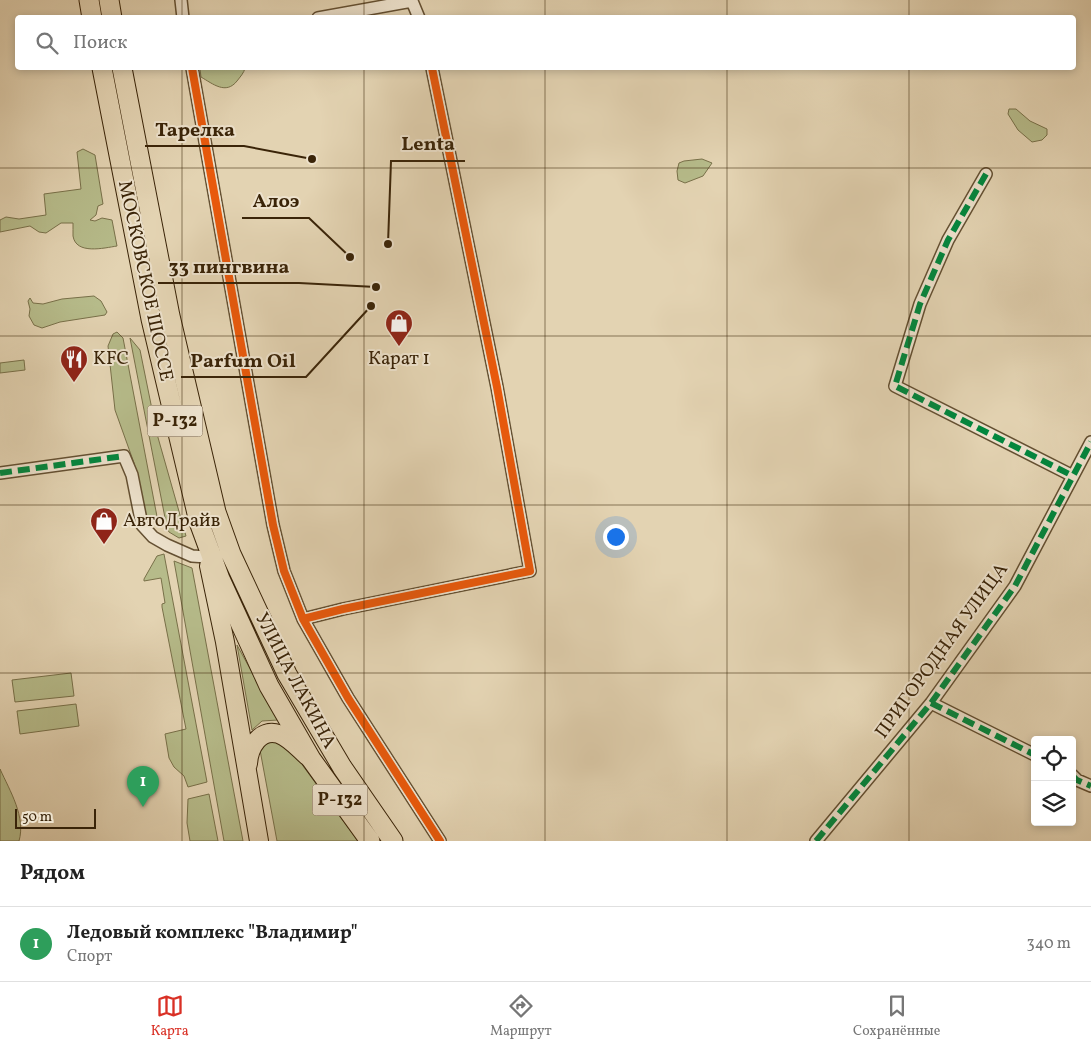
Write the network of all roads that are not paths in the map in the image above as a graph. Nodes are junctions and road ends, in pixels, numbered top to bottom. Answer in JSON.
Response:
{"nodes":[{"id":1,"x":89,"y":0,"type":"edge"},
{"id":2,"x":109,"y":0,"type":"edge"},
{"id":3,"x":181,"y":0,"type":"edge"},
{"id":4,"x":92,"y":15,"type":"edge"},
{"id":5,"x":112,"y":15,"type":"edge"},
{"id":6,"x":183,"y":15,"type":"edge"},
{"id":7,"x":335,"y":15,"type":"edge"},
{"id":8,"x":418,"y":15,"type":"edge"},
{"id":9,"x":102,"y":70,"type":"edge"},
{"id":10,"x":122,"y":70,"type":"edge"},
{"id":11,"x":192,"y":70,"type":"edge"},
{"id":12,"x":432,"y":70,"type":"edge"},
{"id":13,"x":986,"y":174,"type":"dead end"},
{"id":14,"x":1091,"y":442,"type":"edge"},
{"id":15,"x":0,"y":473,"type":"edge"},
{"id":16,"x":1073,"y":476,"type":"junction"},
{"id":17,"x":216,"y":512,"type":"junction"},
{"id":18,"x":199,"y":522,"type":"joint"},
{"id":19,"x":213,"y":558,"type":"junction"},
{"id":20,"x":303,"y":619,"type":"junction"},
{"id":21,"x":228,"y":629,"type":"junction"},
{"id":22,"x":267,"y":632,"type":"junction"},
{"id":23,"x":931,"y":703,"type":"junction"},
{"id":24,"x":1031,"y":753,"type":"edge"},
{"id":25,"x":311,"y":759,"type":"junction"},
{"id":26,"x":247,"y":774,"type":"junction"},
{"id":27,"x":1076,"y":779,"type":"edge"},
{"id":28,"x":1091,"y":786,"type":"edge"},
{"id":29,"x":259,"y":841,"type":"edge"},
{"id":30,"x":370,"y":841,"type":"edge"},
{"id":31,"x":393,"y":841,"type":"edge"},
{"id":32,"x":440,"y":841,"type":"edge"},
{"id":33,"x":816,"y":841,"type":"edge"}],
"edges":[{"from":1,"to":4,"type":"highway"},
{"from":2,"to":5,"type":"highway"},
{"from":3,"to":6,"type":"street"},
{"from":7,"to":8,"type":"street"},
{"from":9,"to":18,"type":"highway","name":"МОСКОВСКОЕ ШОССЕ","number":"Р-132"},
{"from":10,"to":17,"type":"highway","name":"МОСКОВСКОЕ ШОССЕ","number":"Р-132"},
{"from":11,"to":20,"type":"street"},
{"from":12,"to":20,"type":"street"},
{"from":13,"to":16,"type":"street"},
{"from":14,"to":16,"type":"street","name":"ПРИГОРОДНАЯ УЛИЦА"},
{"from":15,"to":19,"type":"street"},
{"from":16,"to":23,"type":"street","name":"ПРИГОРОДНАЯ УЛИЦА"},
{"from":17,"to":19,"type":"main road"},
{"from":17,"to":22,"type":"highway","name":"УЛИЦА ЛАКИНА","number":"Р-132"},
{"from":18,"to":19,"type":"highway","name":"УЛИЦА ЛАКИНА","number":"Р-132"},
{"from":19,"to":21,"type":"main road"},
{"from":19,"to":21,"type":"highway","name":"УЛИЦА ЛАКИНА","number":"Р-132"},
{"from":19,"to":22,"type":"main road"},
{"from":20,"to":32,"type":"street"},
{"from":21,"to":22,"type":"main road"},
{"from":21,"to":25,"type":"highway","name":"УЛИЦА ЛАКИНА","number":"Р-132"},
{"from":21,"to":26,"type":"main road"},
{"from":22,"to":31,"type":"highway","name":"УЛИЦА ЛАКИНА","number":"Р-132"},
{"from":23,"to":24,"type":"street"},
{"from":23,"to":33,"type":"street","name":"ПРИГОРОДНАЯ УЛИЦА"},
{"from":25,"to":26,"type":"main road"},
{"from":25,"to":30,"type":"highway","name":"УЛИЦА ЛАКИНА","number":"Р-132"},
{"from":26,"to":29,"type":"main road"},
{"from":27,"to":28,"type":"street"}]}
